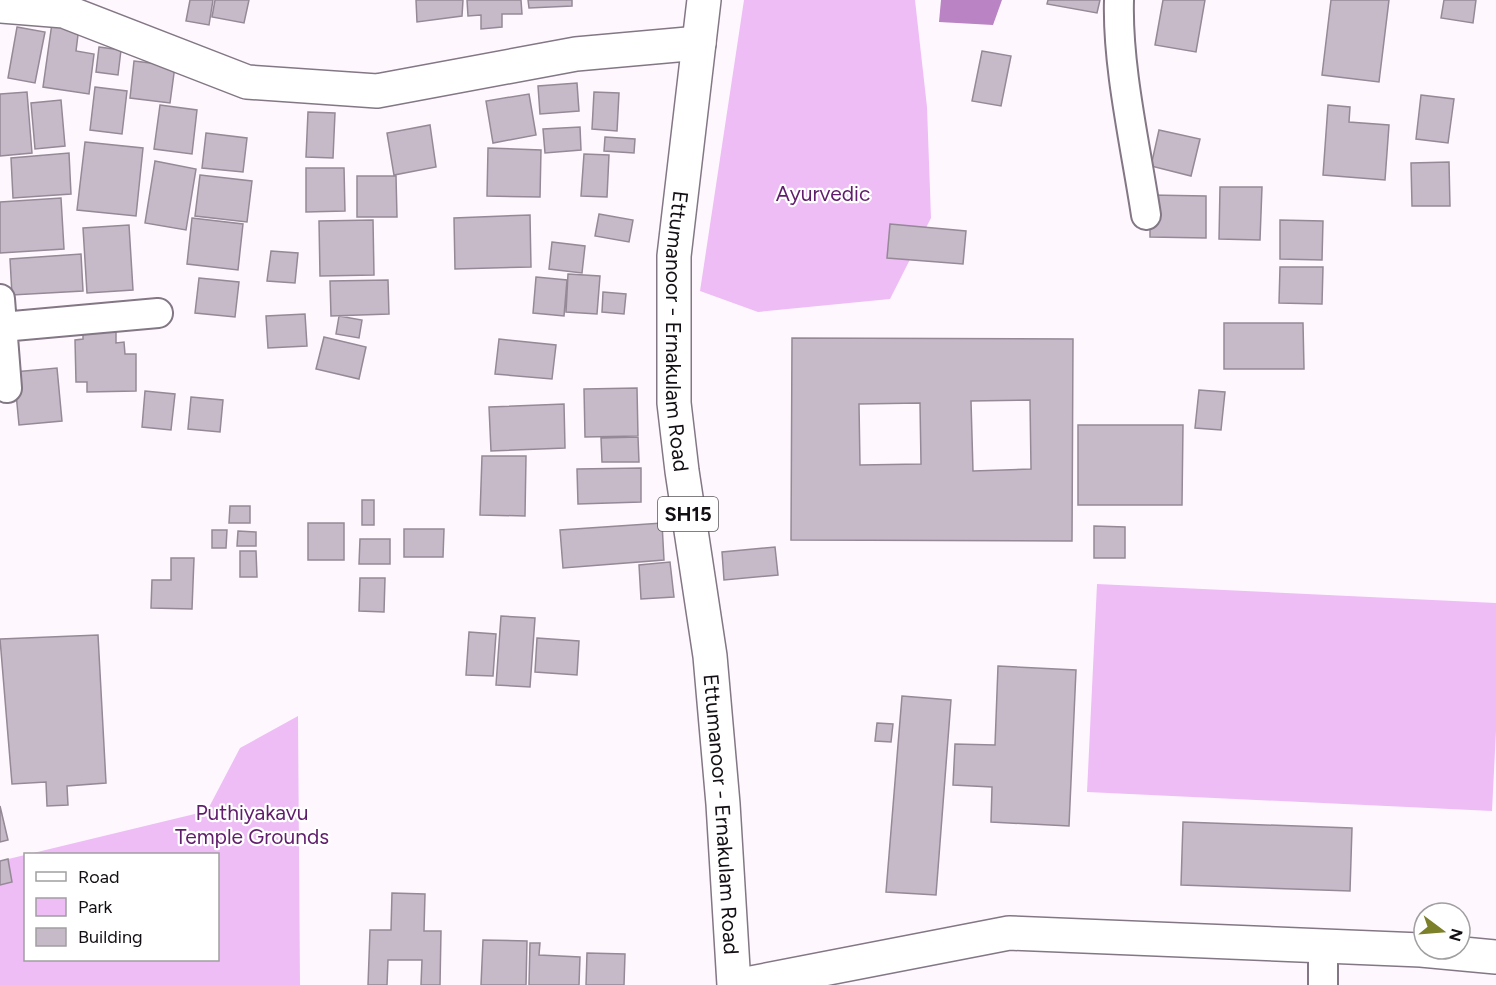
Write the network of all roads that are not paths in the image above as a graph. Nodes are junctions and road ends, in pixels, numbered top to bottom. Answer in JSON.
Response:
{"nodes":[{"id":1,"x":704,"y":0,"type":"edge"},
{"id":2,"x":1119,"y":0,"type":"edge"},
{"id":3,"x":0,"y":6,"type":"edge"},
{"id":4,"x":699,"y":43,"type":"junction"},
{"id":5,"x":1146,"y":215,"type":"dead end"},
{"id":6,"x":1,"y":313,"type":"edge"},
{"id":7,"x":158,"y":313,"type":"dead end"},
{"id":8,"x":7,"y":388,"type":"dead end"},
{"id":9,"x":1323,"y":946,"type":"junction"},
{"id":10,"x":1496,"y":957,"type":"edge"},
{"id":11,"x":734,"y":985,"type":"edge"},
{"id":12,"x":741,"y":985,"type":"edge"},
{"id":13,"x":1323,"y":985,"type":"edge"}],
"edges":[{"from":1,"to":4,"type":"main road","name":"Ettumanoor - Ernakulam Road","number":"SH15"},
{"from":2,"to":5,"type":"street"},
{"from":3,"to":4,"type":"main road"},
{"from":4,"to":11,"type":"main road","name":"Ettumanoor - Ernakulam Road","number":"SH15"},
{"from":6,"to":7,"type":"street"},
{"from":6,"to":8,"type":"street"},
{"from":9,"to":10,"type":"main road"},
{"from":9,"to":12,"type":"main road"},
{"from":9,"to":13,"type":"street"}]}
